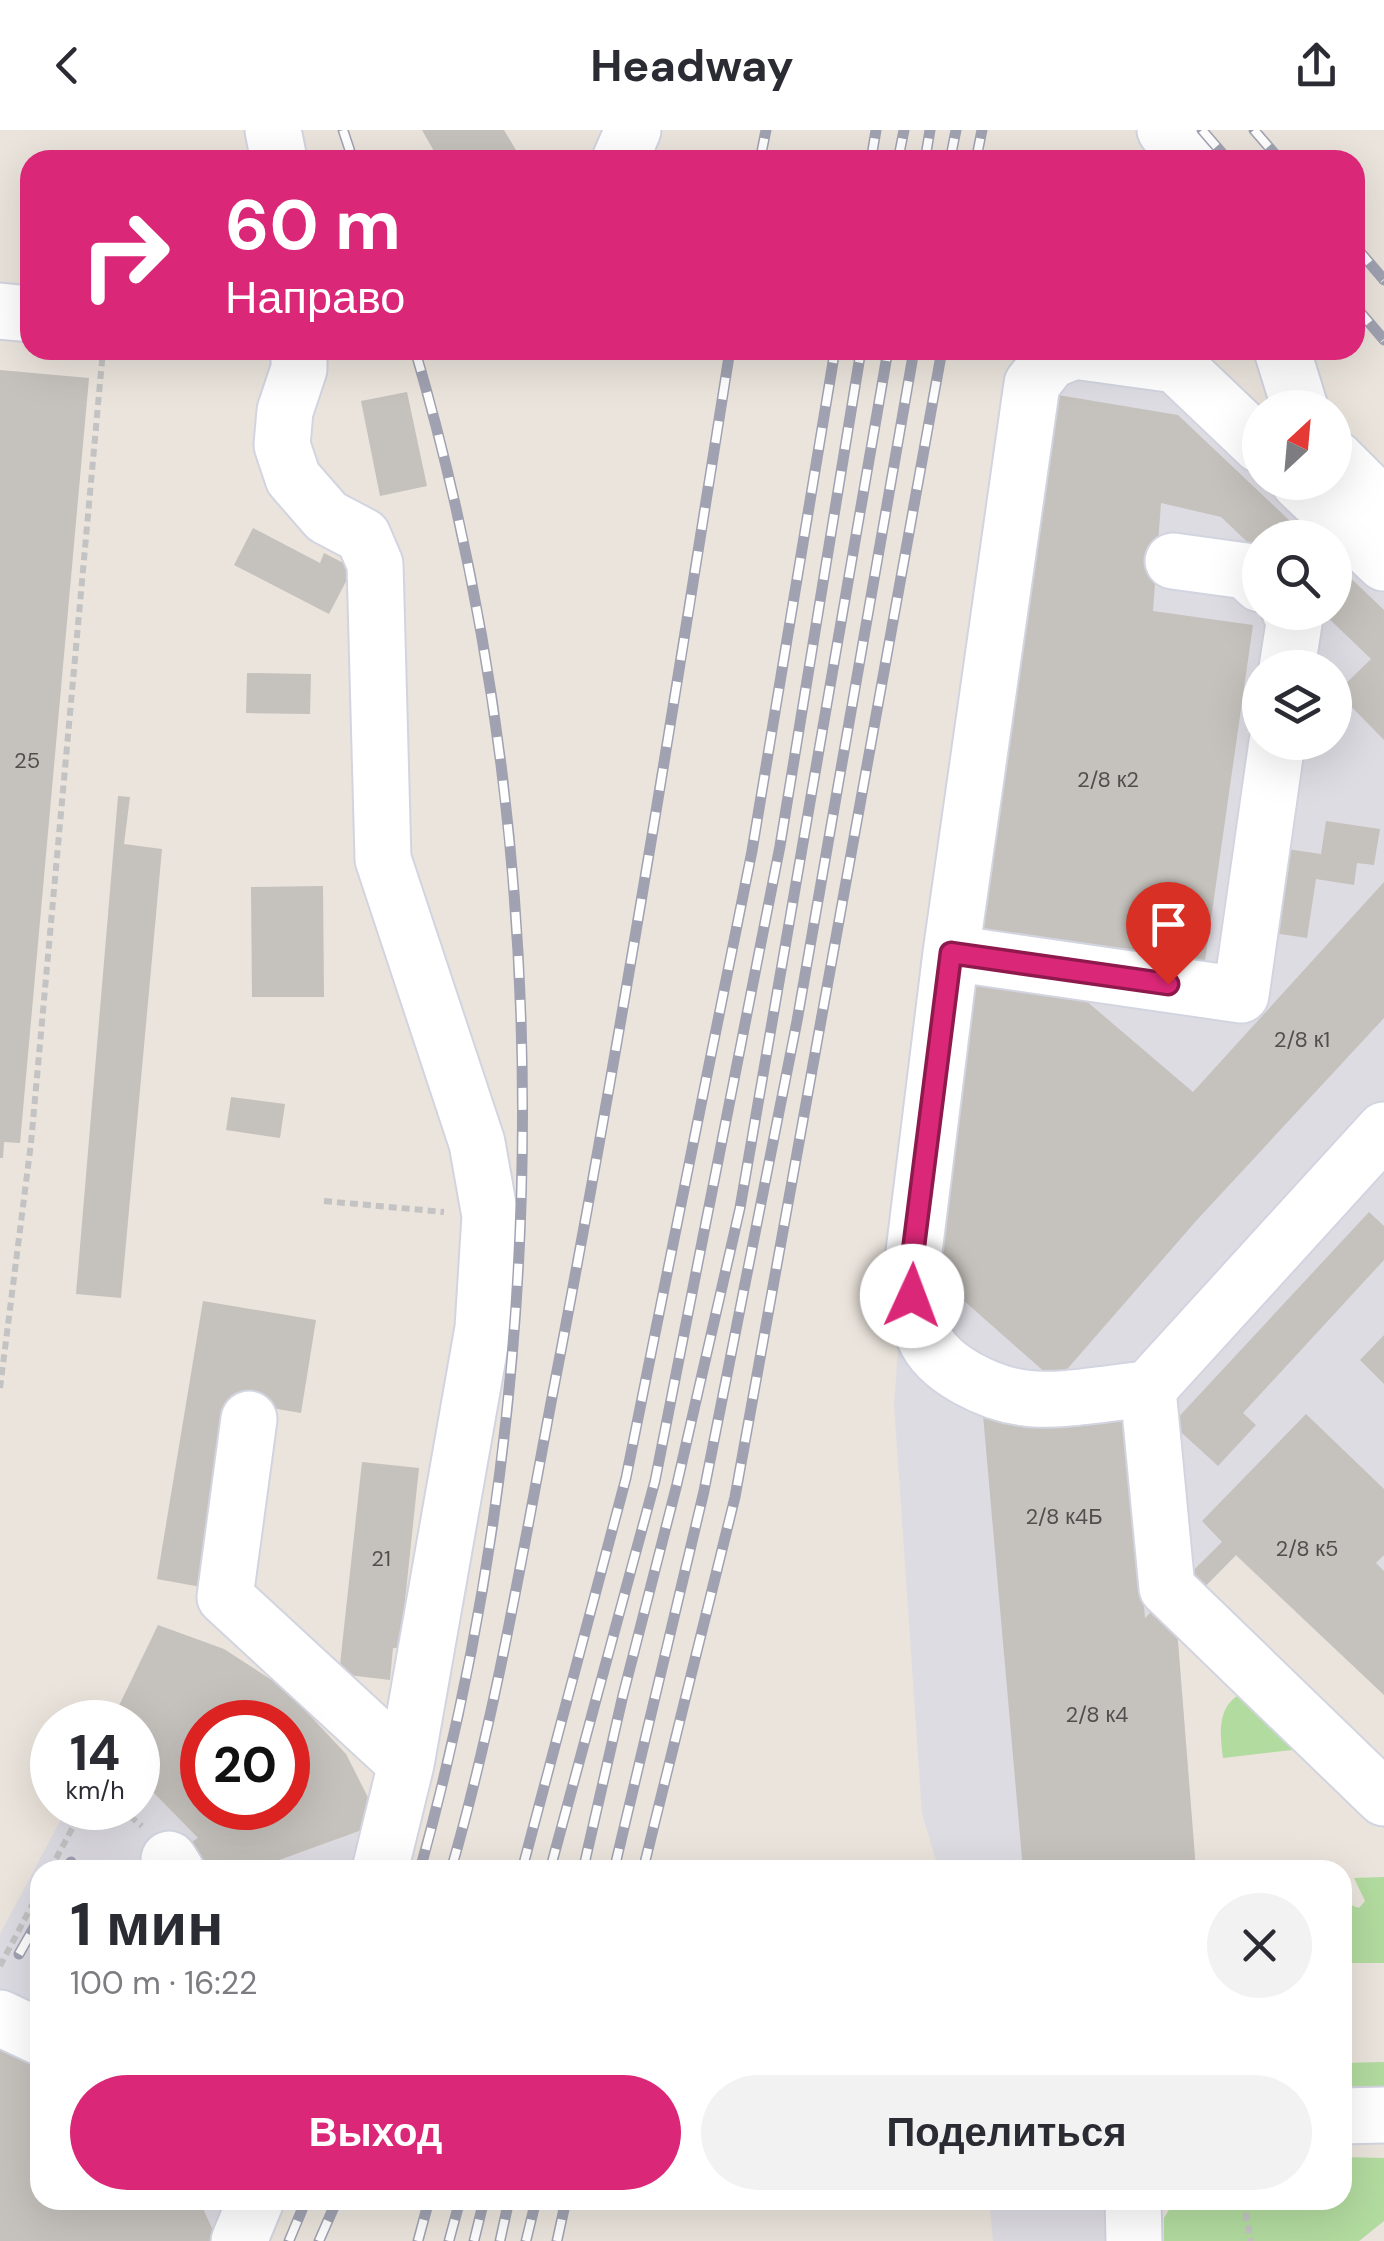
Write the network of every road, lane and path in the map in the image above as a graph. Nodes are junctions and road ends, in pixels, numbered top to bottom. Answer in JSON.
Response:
{"nodes":[{"id":1,"x":1165,"y":130,"type":"edge"},
{"id":2,"x":1180,"y":150,"type":"edge"},
{"id":3,"x":102,"y":360,"type":"edge"},
{"id":4,"x":299,"y":360,"type":"edge"},
{"id":5,"x":1050,"y":360,"type":"edge"},
{"id":6,"x":1138,"y":360,"type":"edge"},
{"id":7,"x":1285,"y":360,"type":"edge"},
{"id":8,"x":1294,"y":390,"type":"edge"},
{"id":9,"x":1242,"y":428,"type":"edge"},
{"id":10,"x":1352,"y":475,"type":"edge"},
{"id":11,"x":1318,"y":500,"type":"edge"},
{"id":12,"x":1384,"y":507,"type":"edge"},
{"id":13,"x":1173,"y":561,"type":"dead end"},
{"id":14,"x":1384,"y":563,"type":"edge"},
{"id":15,"x":1242,"y":570,"type":"edge"},
{"id":16,"x":1273,"y":760,"type":"edge"},
{"id":17,"x":951,"y":953,"type":"junction"},
{"id":18,"x":1384,"y":1130,"type":"edge"},
{"id":19,"x":324,"y":1201,"type":"dead end"},
{"id":20,"x":490,"y":1216,"type":"junction"},
{"id":21,"x":0,"y":1388,"type":"edge"},
{"id":22,"x":1148,"y":1389,"type":"junction"},
{"id":23,"x":249,"y":1419,"type":"dead end"},
{"id":24,"x":406,"y":1764,"type":"junction"},
{"id":25,"x":1378,"y":1781,"type":"edge"},
{"id":26,"x":71,"y":1830,"type":"edge"},
{"id":27,"x":55,"y":1860,"type":"edge"},
{"id":28,"x":383,"y":1860,"type":"edge"},
{"id":29,"x":30,"y":1909,"type":"edge"},
{"id":30,"x":0,"y":1966,"type":"edge"},
{"id":31,"x":0,"y":2018,"type":"edge"},
{"id":32,"x":30,"y":2032,"type":"edge"},
{"id":33,"x":1384,"y":2115,"type":"edge"},
{"id":34,"x":1352,"y":2116,"type":"edge"},
{"id":35,"x":252,"y":2210,"type":"edge"},
{"id":36,"x":1134,"y":2210,"type":"edge"},
{"id":37,"x":1245,"y":2210,"type":"edge"},
{"id":38,"x":238,"y":2241,"type":"edge"},
{"id":39,"x":1134,"y":2241,"type":"edge"},
{"id":40,"x":1251,"y":2241,"type":"edge"}],
"edges":[{"from":1,"to":2,"type":"street"},
{"from":3,"to":21,"type":"path"},
{"from":4,"to":20,"type":"street"},
{"from":5,"to":17,"type":"street"},
{"from":6,"to":9,"type":"street"},
{"from":7,"to":8,"type":"street"},
{"from":10,"to":12,"type":"street"},
{"from":11,"to":14,"type":"street"},
{"from":13,"to":15,"type":"street"},
{"from":16,"to":17,"type":"street"},
{"from":17,"to":22,"type":"street"},
{"from":18,"to":22,"type":"street"},
{"from":19,"to":20,"type":"path"},
{"from":20,"to":24,"type":"street"},
{"from":22,"to":25,"type":"street"},
{"from":23,"to":24,"type":"street"},
{"from":24,"to":28,"type":"street"},
{"from":26,"to":27,"type":"path"},
{"from":29,"to":30,"type":"path"},
{"from":31,"to":32,"type":"street"},
{"from":33,"to":34,"type":"street"},
{"from":35,"to":38,"type":"street"},
{"from":36,"to":39,"type":"street"},
{"from":37,"to":40,"type":"path"}]}
